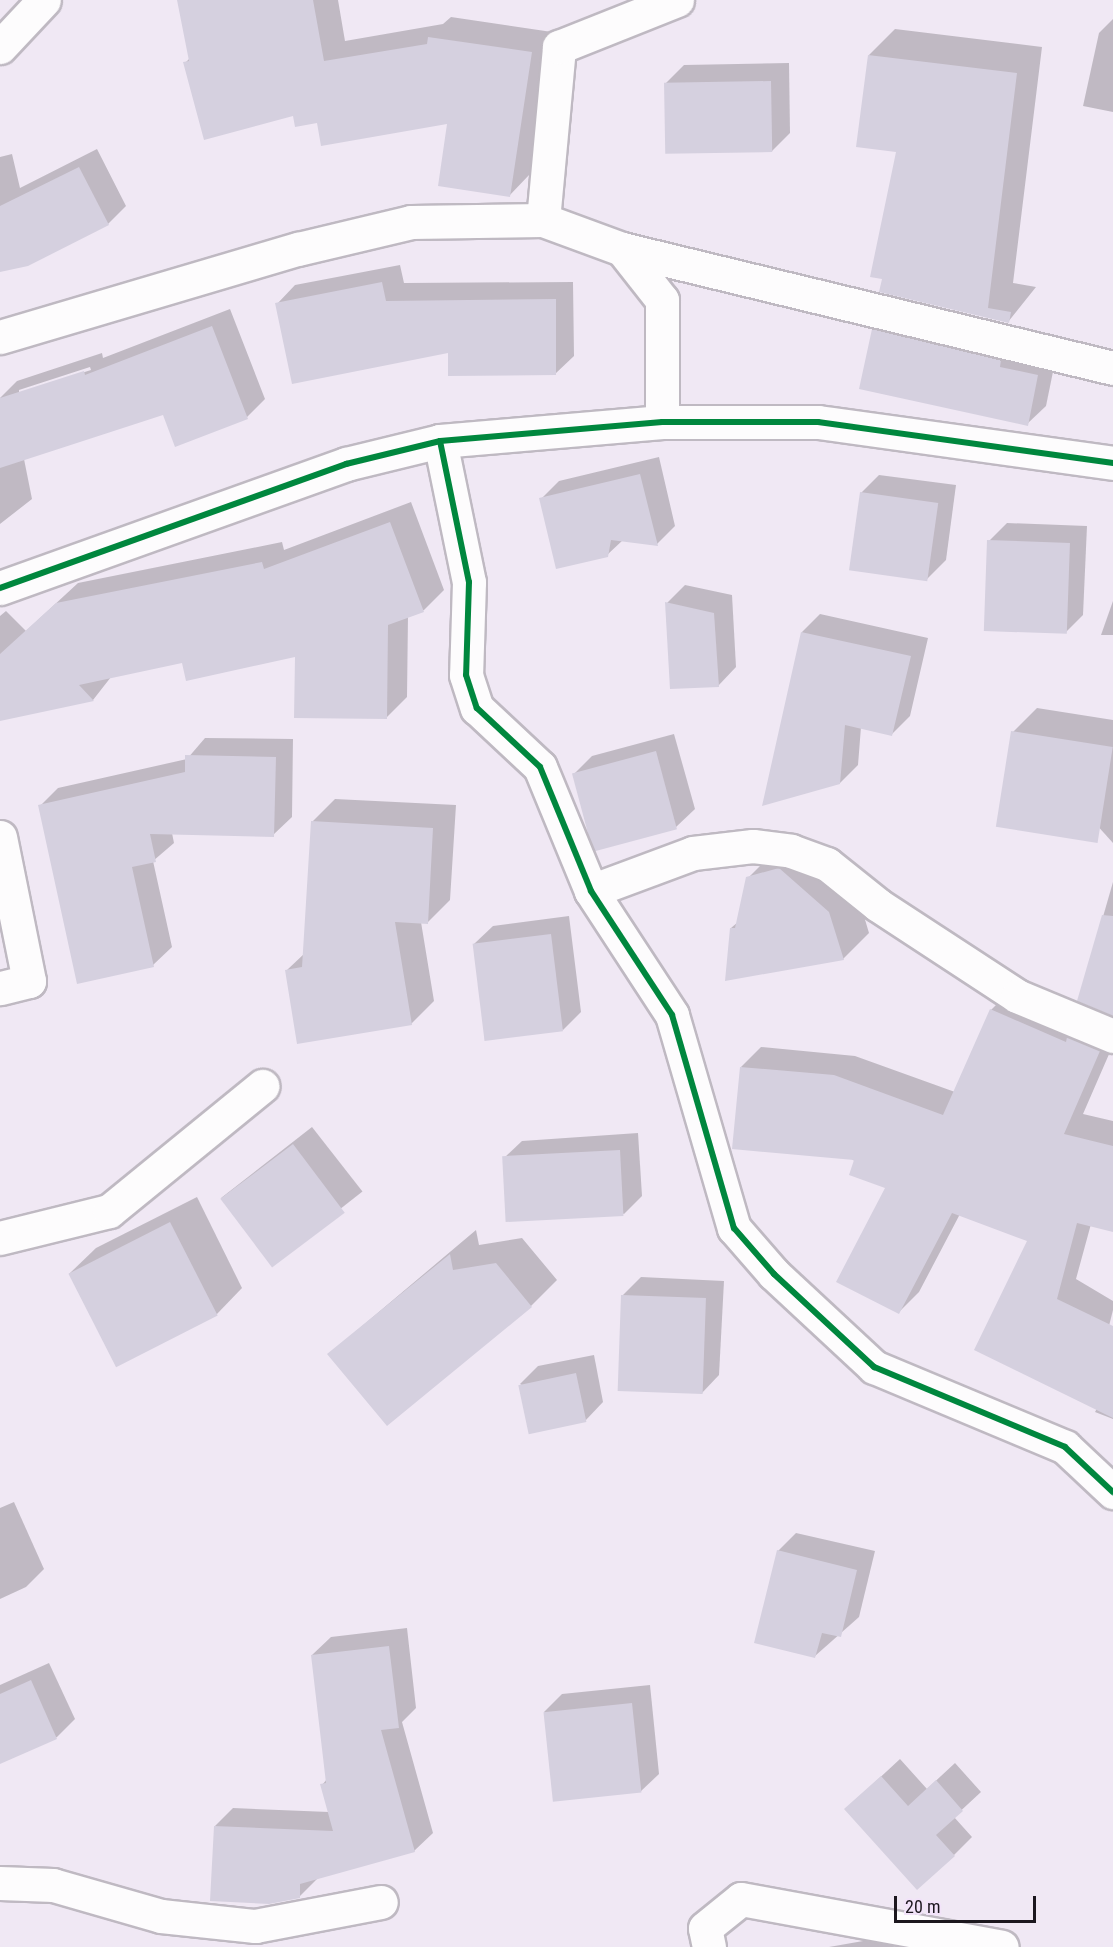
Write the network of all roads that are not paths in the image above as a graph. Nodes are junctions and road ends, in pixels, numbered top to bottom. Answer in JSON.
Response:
{"nodes":[{"id":1,"x":44,"y":0,"type":"edge"},
{"id":2,"x":678,"y":0,"type":"edge"},
{"id":3,"x":0,"y":47,"type":"edge"},
{"id":4,"x":543,"y":220,"type":"junction"},
{"id":5,"x":622,"y":249,"type":"junction"},
{"id":6,"x":0,"y":337,"type":"edge"},
{"id":7,"x":1113,"y":368,"type":"edge"},
{"id":8,"x":662,"y":422,"type":"junction"},
{"id":9,"x":440,"y":441,"type":"junction"},
{"id":10,"x":1113,"y":463,"type":"edge"},
{"id":11,"x":0,"y":588,"type":"edge"},
{"id":12,"x":0,"y":837,"type":"edge"},
{"id":13,"x":591,"y":891,"type":"junction"},
{"id":14,"x":0,"y":987,"type":"edge"},
{"id":15,"x":1113,"y":1036,"type":"edge"},
{"id":16,"x":262,"y":1086,"type":"dead end"},
{"id":17,"x":0,"y":1238,"type":"edge"},
{"id":18,"x":1113,"y":1491,"type":"edge"},
{"id":19,"x":0,"y":1883,"type":"edge"},
{"id":20,"x":381,"y":1902,"type":"dead end"},
{"id":21,"x":709,"y":1947,"type":"edge"},
{"id":22,"x":1002,"y":1947,"type":"edge"}],
"edges":[{"from":1,"to":3,"type":"street"},
{"from":2,"to":4,"type":"street"},
{"from":4,"to":5,"type":"street"},
{"from":4,"to":6,"type":"street"},
{"from":5,"to":7,"type":"street"},
{"from":5,"to":8,"type":"street"},
{"from":8,"to":9,"type":"street"},
{"from":8,"to":10,"type":"street"},
{"from":9,"to":11,"type":"street"},
{"from":9,"to":13,"type":"street"},
{"from":12,"to":14,"type":"street"},
{"from":13,"to":15,"type":"street"},
{"from":13,"to":18,"type":"street"},
{"from":16,"to":17,"type":"street"},
{"from":19,"to":20,"type":"street"},
{"from":21,"to":22,"type":"street"}]}
